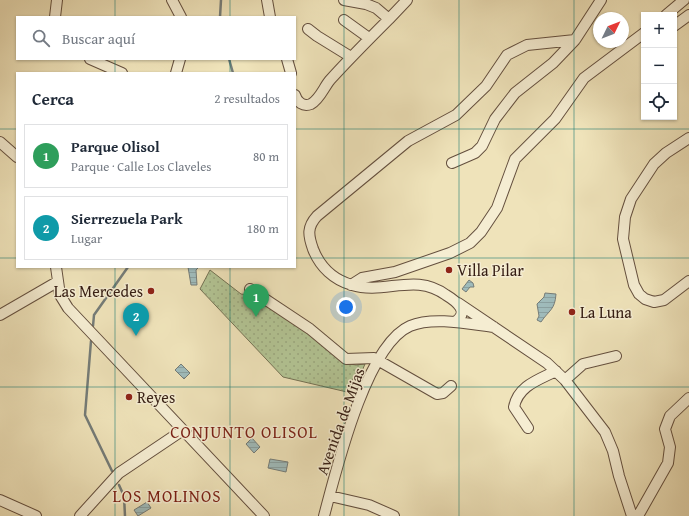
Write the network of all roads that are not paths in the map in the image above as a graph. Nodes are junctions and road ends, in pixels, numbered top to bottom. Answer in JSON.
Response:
{"nodes":[{"id":1,"x":57,"y":0,"type":"edge"},
{"id":2,"x":172,"y":0,"type":"edge"},
{"id":3,"x":267,"y":0,"type":"edge"},
{"id":4,"x":344,"y":0,"type":"edge"},
{"id":5,"x":407,"y":0,"type":"edge"},
{"id":6,"x":601,"y":0,"type":"edge"},
{"id":7,"x":684,"y":0,"type":"edge"},
{"id":8,"x":670,"y":12,"type":"edge"},
{"id":9,"x":689,"y":15,"type":"edge"},
{"id":10,"x":55,"y":16,"type":"edge"},
{"id":11,"x":180,"y":16,"type":"edge"},
{"id":12,"x":270,"y":16,"type":"edge"},
{"id":13,"x":389,"y":19,"type":"junction"},
{"id":14,"x":344,"y":20,"type":"dead end"},
{"id":15,"x":677,"y":24,"type":"edge"},
{"id":16,"x":308,"y":29,"type":"dead end"},
{"id":17,"x":641,"y":35,"type":"edge"},
{"id":18,"x":369,"y":38,"type":"junction"},
{"id":19,"x":574,"y":40,"type":"junction"},
{"id":20,"x":351,"y":57,"type":"junction"},
{"id":21,"x":92,"y":60,"type":"edge"},
{"id":22,"x":180,"y":60,"type":"edge"},
{"id":23,"x":286,"y":60,"type":"edge"},
{"id":24,"x":120,"y":72,"type":"edge"},
{"id":25,"x":176,"y":72,"type":"edge"},
{"id":26,"x":291,"y":72,"type":"edge"},
{"id":27,"x":296,"y":98,"type":"edge"},
{"id":28,"x":689,"y":138,"type":"edge"},
{"id":29,"x":0,"y":142,"type":"edge"},
{"id":30,"x":16,"y":156,"type":"edge"},
{"id":31,"x":452,"y":163,"type":"dead end"},
{"id":32,"x":56,"y":268,"type":"edge"},
{"id":33,"x":689,"y":281,"type":"edge"},
{"id":34,"x":57,"y":282,"type":"junction"},
{"id":35,"x":351,"y":285,"type":"junction"},
{"id":36,"x":250,"y":289,"type":"dead end"},
{"id":37,"x":457,"y":302,"type":"junction"},
{"id":38,"x":0,"y":315,"type":"edge"},
{"id":39,"x":455,"y":322,"type":"junction"},
{"id":40,"x":494,"y":327,"type":"junction"},
{"id":41,"x":616,"y":356,"type":"dead end"},
{"id":42,"x":378,"y":360,"type":"junction"},
{"id":43,"x":556,"y":371,"type":"junction"},
{"id":44,"x":565,"y":380,"type":"junction"},
{"id":45,"x":451,"y":386,"type":"dead end"},
{"id":46,"x":689,"y":398,"type":"edge"},
{"id":47,"x":528,"y":428,"type":"dead end"},
{"id":48,"x":183,"y":430,"type":"junction"},
{"id":49,"x":330,"y":496,"type":"junction"},
{"id":50,"x":0,"y":500,"type":"edge"},
{"id":51,"x":36,"y":516,"type":"edge"},
{"id":52,"x":80,"y":516,"type":"edge"},
{"id":53,"x":264,"y":516,"type":"edge"},
{"id":54,"x":324,"y":516,"type":"edge"},
{"id":55,"x":394,"y":516,"type":"edge"},
{"id":56,"x":632,"y":516,"type":"edge"},
{"id":57,"x":638,"y":516,"type":"edge"}],
"edges":[{"from":1,"to":10,"type":"street"},
{"from":2,"to":11,"type":"street"},
{"from":3,"to":12,"type":"street"},
{"from":4,"to":13,"type":"street"},
{"from":5,"to":13,"type":"street"},
{"from":6,"to":19,"type":"street"},
{"from":7,"to":8,"type":"street"},
{"from":9,"to":15,"type":"street"},
{"from":13,"to":18,"type":"street"},
{"from":14,"to":18,"type":"street"},
{"from":16,"to":20,"type":"street"},
{"from":17,"to":35,"type":"street"},
{"from":18,"to":20,"type":"street"},
{"from":19,"to":31,"type":"street"},
{"from":19,"to":35,"type":"street"},
{"from":20,"to":27,"type":"street"},
{"from":21,"to":24,"type":"street"},
{"from":22,"to":25,"type":"street"},
{"from":23,"to":26,"type":"street"},
{"from":28,"to":33,"type":"street"},
{"from":29,"to":30,"type":"street"},
{"from":32,"to":34,"type":"street"},
{"from":34,"to":38,"type":"street"},
{"from":34,"to":48,"type":"street"},
{"from":35,"to":37,"type":"street"},
{"from":36,"to":42,"type":"street"},
{"from":37,"to":39,"type":"street"},
{"from":37,"to":40,"type":"street"},
{"from":39,"to":40,"type":"street","name":"Avenida de Mijas"},
{"from":39,"to":42,"type":"street","name":"Avenida de Mijas"},
{"from":40,"to":43,"type":"street"},
{"from":41,"to":44,"type":"street"},
{"from":42,"to":45,"type":"street"},
{"from":42,"to":49,"type":"street","name":"Avenida de Mijas"},
{"from":43,"to":44,"type":"street"},
{"from":43,"to":47,"type":"street"},
{"from":44,"to":56,"type":"street"},
{"from":46,"to":57,"type":"street"},
{"from":48,"to":52,"type":"street"},
{"from":48,"to":53,"type":"street"},
{"from":49,"to":54,"type":"street","name":"Avenida de Mijas"},
{"from":49,"to":55,"type":"street"},
{"from":50,"to":51,"type":"street"}]}
